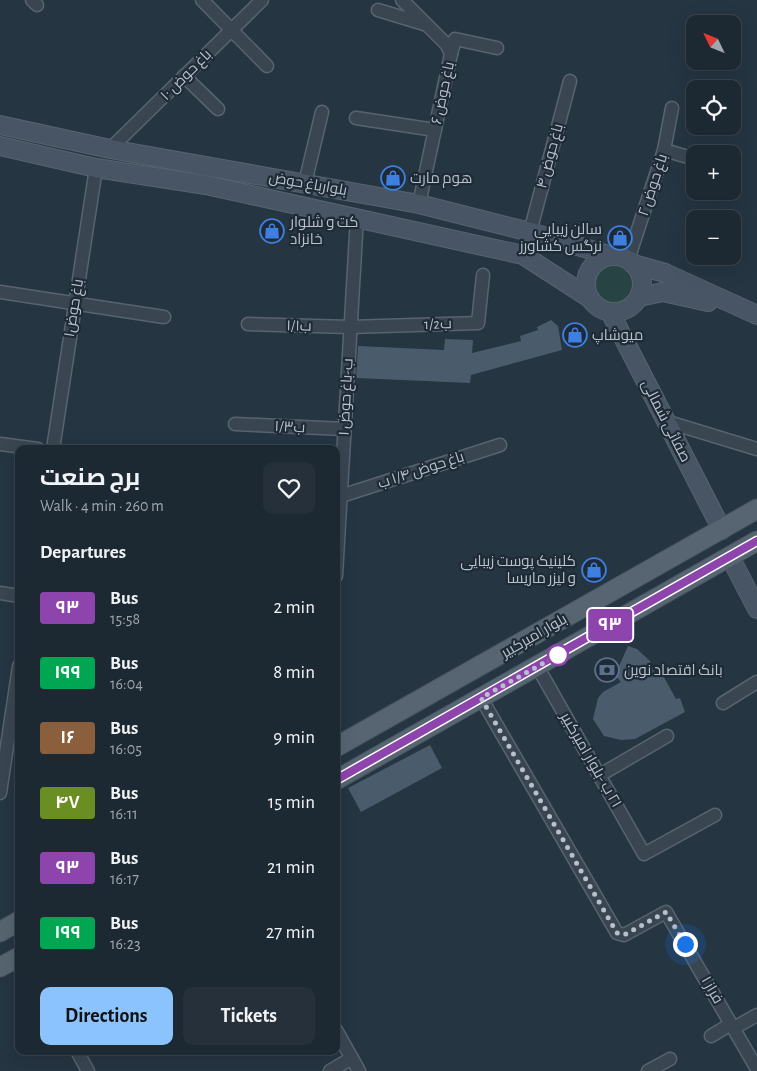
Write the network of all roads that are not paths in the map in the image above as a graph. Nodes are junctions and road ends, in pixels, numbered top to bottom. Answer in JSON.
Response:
{"nodes":[{"id":1,"x":202,"y":0,"type":"edge"},
{"id":2,"x":262,"y":0,"type":"edge"},
{"id":3,"x":402,"y":0,"type":"edge"},
{"id":4,"x":378,"y":10,"type":"dead end"},
{"id":5,"x":426,"y":25,"type":"junction"},
{"id":6,"x":232,"y":29,"type":"junction"},
{"id":7,"x":497,"y":48,"type":"dead end"},
{"id":8,"x":451,"y":54,"type":"junction"},
{"id":9,"x":267,"y":66,"type":"dead end"},
{"id":10,"x":184,"y":76,"type":"junction"},
{"id":11,"x":570,"y":81,"type":"dead end"},
{"id":12,"x":672,"y":108,"type":"dead end"},
{"id":13,"x":218,"y":110,"type":"dead end"},
{"id":14,"x":322,"y":112,"type":"dead end"},
{"id":15,"x":356,"y":118,"type":"dead end"},
{"id":16,"x":0,"y":125,"type":"edge"},
{"id":17,"x":435,"y":130,"type":"junction"},
{"id":18,"x":0,"y":146,"type":"edge"},
{"id":19,"x":110,"y":150,"type":"junction"},
{"id":20,"x":664,"y":150,"type":"junction"},
{"id":21,"x":686,"y":156,"type":"edge"},
{"id":22,"x":199,"y":164,"type":"junction"},
{"id":23,"x":96,"y":168,"type":"junction"},
{"id":24,"x":305,"y":183,"type":"junction"},
{"id":25,"x":197,"y":184,"type":"junction"},
{"id":26,"x":419,"y":204,"type":"junction"},
{"id":27,"x":357,"y":218,"type":"junction"},
{"id":28,"x":530,"y":232,"type":"junction"},
{"id":29,"x":624,"y":260,"type":"junction"},
{"id":30,"x":483,"y":275,"type":"dead end"},
{"id":31,"x":0,"y":292,"type":"edge"},
{"id":32,"x":588,"y":296,"type":"junction"},
{"id":33,"x":639,"y":297,"type":"junction"},
{"id":34,"x":75,"y":304,"type":"junction"},
{"id":35,"x":738,"y":308,"type":"junction"},
{"id":36,"x":610,"y":312,"type":"junction"},
{"id":37,"x":757,"y":315,"type":"edge"},
{"id":38,"x":164,"y":318,"type":"dead end"},
{"id":39,"x":248,"y":324,"type":"dead end"},
{"id":40,"x":350,"y":327,"type":"junction"},
{"id":41,"x":665,"y":421,"type":"junction"},
{"id":42,"x":235,"y":424,"type":"dead end"},
{"id":43,"x":344,"y":429,"type":"junction"},
{"id":44,"x":0,"y":444,"type":"edge"},
{"id":45,"x":54,"y":445,"type":"edge"},
{"id":46,"x":500,"y":445,"type":"dead end"},
{"id":47,"x":15,"y":446,"type":"edge"},
{"id":48,"x":757,"y":450,"type":"edge"},
{"id":49,"x":341,"y":496,"type":"junction"},
{"id":50,"x":340,"y":507,"type":"edge"},
{"id":51,"x":757,"y":509,"type":"edge"},
{"id":52,"x":722,"y":530,"type":"junction"},
{"id":53,"x":757,"y":541,"type":"edge"},
{"id":54,"x":730,"y":556,"type":"junction"},
{"id":55,"x":0,"y":593,"type":"edge"},
{"id":56,"x":15,"y":595,"type":"edge"},
{"id":57,"x":757,"y":609,"type":"edge"},
{"id":58,"x":537,"y":666,"type":"junction"},
{"id":59,"x":757,"y":682,"type":"edge"},
{"id":60,"x":481,"y":698,"type":"junction"},
{"id":61,"x":15,"y":700,"type":"edge"},
{"id":62,"x":723,"y":703,"type":"dead end"},
{"id":63,"x":405,"y":710,"type":"junction"},
{"id":64,"x":416,"y":735,"type":"junction"},
{"id":65,"x":667,"y":736,"type":"dead end"},
{"id":66,"x":340,"y":745,"type":"edge"},
{"id":67,"x":9,"y":751,"type":"edge"},
{"id":68,"x":600,"y":774,"type":"junction"},
{"id":69,"x":340,"y":778,"type":"edge"},
{"id":70,"x":0,"y":793,"type":"edge"},
{"id":71,"x":715,"y":815,"type":"dead end"},
{"id":72,"x":15,"y":924,"type":"edge"},
{"id":73,"x":0,"y":932,"type":"edge"},
{"id":74,"x":15,"y":959,"type":"edge"},
{"id":75,"x":0,"y":967,"type":"edge"},
{"id":76,"x":757,"y":1015,"type":"edge"},
{"id":77,"x":732,"y":1026,"type":"junction"},
{"id":78,"x":711,"y":1036,"type":"dead end"},
{"id":79,"x":340,"y":1037,"type":"edge"},
{"id":80,"x":79,"y":1055,"type":"edge"},
{"id":81,"x":352,"y":1058,"type":"junction"},
{"id":82,"x":670,"y":1059,"type":"dead end"},
{"id":83,"x":757,"y":1069,"type":"edge"},
{"id":84,"x":88,"y":1071,"type":"edge"},
{"id":85,"x":330,"y":1071,"type":"edge"},
{"id":86,"x":359,"y":1071,"type":"edge"},
{"id":87,"x":648,"y":1071,"type":"edge"}],
"edges":[{"from":1,"to":6,"type":"street"},
{"from":2,"to":6,"type":"street","name":"۱۰ باغ حوض"},
{"from":3,"to":5,"type":"street","name":"۶ باغ حوض"},
{"from":4,"to":5,"type":"street"},
{"from":5,"to":8,"type":"street","name":"۶ باغ حوض"},
{"from":6,"to":9,"type":"street"},
{"from":6,"to":10,"type":"street","name":"۱۰ باغ حوض"},
{"from":7,"to":8,"type":"street"},
{"from":8,"to":17,"type":"street","name":"۶ باغ حوض"},
{"from":10,"to":13,"type":"street"},
{"from":10,"to":19,"type":"street","name":"۱۰ باغ حوض"},
{"from":11,"to":28,"type":"street","name":"۴ باغ حوض"},
{"from":12,"to":20,"type":"street","name":"۲ باغ حوض"},
{"from":14,"to":24,"type":"street"},
{"from":15,"to":17,"type":"street"},
{"from":16,"to":19,"type":"main road","name":"بلوارباغ حوض"},
{"from":17,"to":26,"type":"street","name":"۶ باغ حوض"},
{"from":18,"to":23,"type":"main road","name":"بلوارباغ حوض"},
{"from":19,"to":22,"type":"main road","name":"بلوارباغ حوض"},
{"from":20,"to":21,"type":"street"},
{"from":20,"to":29,"type":"street","name":"۲ باغ حوض"},
{"from":22,"to":24,"type":"main road","name":"بلوارباغ حوض"},
{"from":22,"to":25,"type":"main road"},
{"from":23,"to":25,"type":"main road","name":"بلوارباغ حوض"},
{"from":23,"to":34,"type":"street","name":"باغ حوض۱"},
{"from":24,"to":26,"type":"main road","name":"بلوارباغ حوض"},
{"from":25,"to":27,"type":"main road","name":"بلوارباغ حوض"},
{"from":26,"to":28,"type":"main road","name":"بلوارباغ حوض"},
{"from":27,"to":32,"type":"main road","name":"بلوارباغ حوض"},
{"from":27,"to":40,"type":"street","name":"۱ ب-باغ حوض"},
{"from":28,"to":29,"type":"main road","name":"بلوارباغ حوض"},
{"from":29,"to":32,"type":"main road"},
{"from":29,"to":33,"type":"main road"},
{"from":29,"to":35,"type":"main road","name":"بلوارباغ حوض"},
{"from":30,"to":40,"type":"street","name":"1/2ب"},
{"from":31,"to":34,"type":"street"},
{"from":32,"to":36,"type":"main road"},
{"from":33,"to":35,"type":"main road","name":"بلوارباغ حوض"},
{"from":33,"to":36,"type":"main road"},
{"from":34,"to":38,"type":"street"},
{"from":34,"to":45,"type":"street","name":"باغ حوض۱"},
{"from":35,"to":37,"type":"main road","name":"بلوارباغ حوض"},
{"from":36,"to":41,"type":"main road","name":"صفائی شمالی"},
{"from":39,"to":40,"type":"street","name":"ب۱/۱"},
{"from":40,"to":43,"type":"street","name":"۱ ب-باغ حوض"},
{"from":41,"to":48,"type":"street"},
{"from":41,"to":52,"type":"main road","name":"صفائی شمالی"},
{"from":42,"to":43,"type":"street","name":"ب۱/۳"},
{"from":43,"to":49,"type":"street","name":"۱ ب-باغ حوض"},
{"from":44,"to":47,"type":"street"},
{"from":46,"to":49,"type":"street","name":"باغ حوض ۱/۴ ب"},
{"from":49,"to":50,"type":"street","name":"۱ ب-باغ حوض"},
{"from":51,"to":52,"type":"main road","name":"بلوار امیرکبیر"},
{"from":52,"to":63,"type":"main road","name":"بلوار امیرکبیر"},
{"from":53,"to":54,"type":"main road","name":"بلوار امیرکبیر"},
{"from":54,"to":57,"type":"main road"},
{"from":54,"to":58,"type":"main road","name":"بلوار امیرکبیر"},
{"from":55,"to":56,"type":"street"},
{"from":58,"to":60,"type":"main road","name":"بلوار امیرکبیر"},
{"from":58,"to":68,"type":"street","name":"٢١ ب -بلوار امیرکبیر"},
{"from":59,"to":62,"type":"street"},
{"from":60,"to":64,"type":"main road","name":"بلوار امیرکبیر"},
{"from":60,"to":77,"type":"street","name":"فراز ۱"},
{"from":61,"to":67,"type":"street"},
{"from":63,"to":64,"type":"main road"},
{"from":63,"to":66,"type":"main road","name":"بلوار امیرکبیر"},
{"from":64,"to":69,"type":"main road","name":"بلوار امیرکبیر"},
{"from":65,"to":68,"type":"street"},
{"from":67,"to":70,"type":"street"},
{"from":68,"to":71,"type":"street","name":"٢١ ب -بلوار امیرکبیر"},
{"from":72,"to":73,"type":"main road"},
{"from":74,"to":75,"type":"main road"},
{"from":76,"to":77,"type":"street"},
{"from":77,"to":78,"type":"street"},
{"from":77,"to":83,"type":"street","name":"فراز ۱"},
{"from":79,"to":81,"type":"street"},
{"from":80,"to":84,"type":"street"},
{"from":81,"to":85,"type":"street"},
{"from":81,"to":86,"type":"street"},
{"from":82,"to":87,"type":"street"}]}
